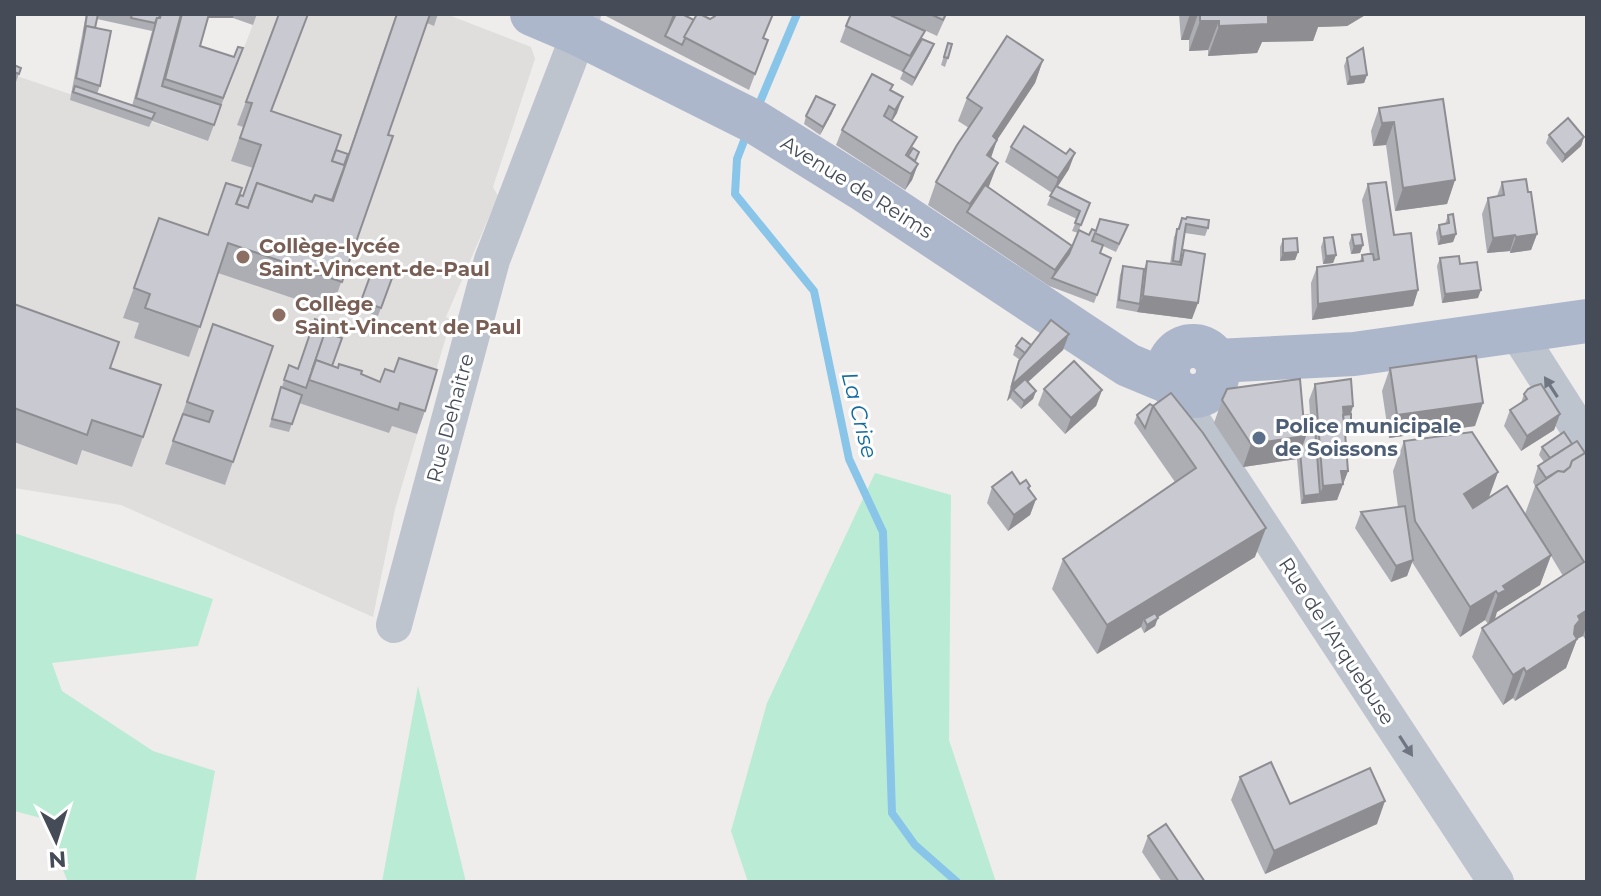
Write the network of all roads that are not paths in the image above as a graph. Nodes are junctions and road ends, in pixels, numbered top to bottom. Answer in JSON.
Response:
{"nodes":[{"id":1,"x":532,"y":14,"type":"edge"},
{"id":2,"x":581,"y":24,"type":"edge"},
{"id":3,"x":1587,"y":321,"type":"edge"},
{"id":4,"x":1516,"y":331,"type":"junction"},
{"id":5,"x":1191,"y":377,"type":"junction"},
{"id":6,"x":1587,"y":442,"type":"edge"},
{"id":7,"x":394,"y":625,"type":"dead end"},
{"id":8,"x":1496,"y":882,"type":"edge"}],
"edges":[{"from":1,"to":2,"type":"main road","name":"Avenue de Reims"},
{"from":2,"to":5,"type":"main road","name":"Avenue de Reims"},
{"from":2,"to":7,"type":"street","name":"Rue Dehaitre"},
{"from":3,"to":4,"type":"main road"},
{"from":4,"to":5,"type":"main road"},
{"from":6,"to":4,"type":"street","one_way":true},
{"from":5,"to":8,"type":"street","name":"Rue de l'Arquebuse","one_way":true}]}
